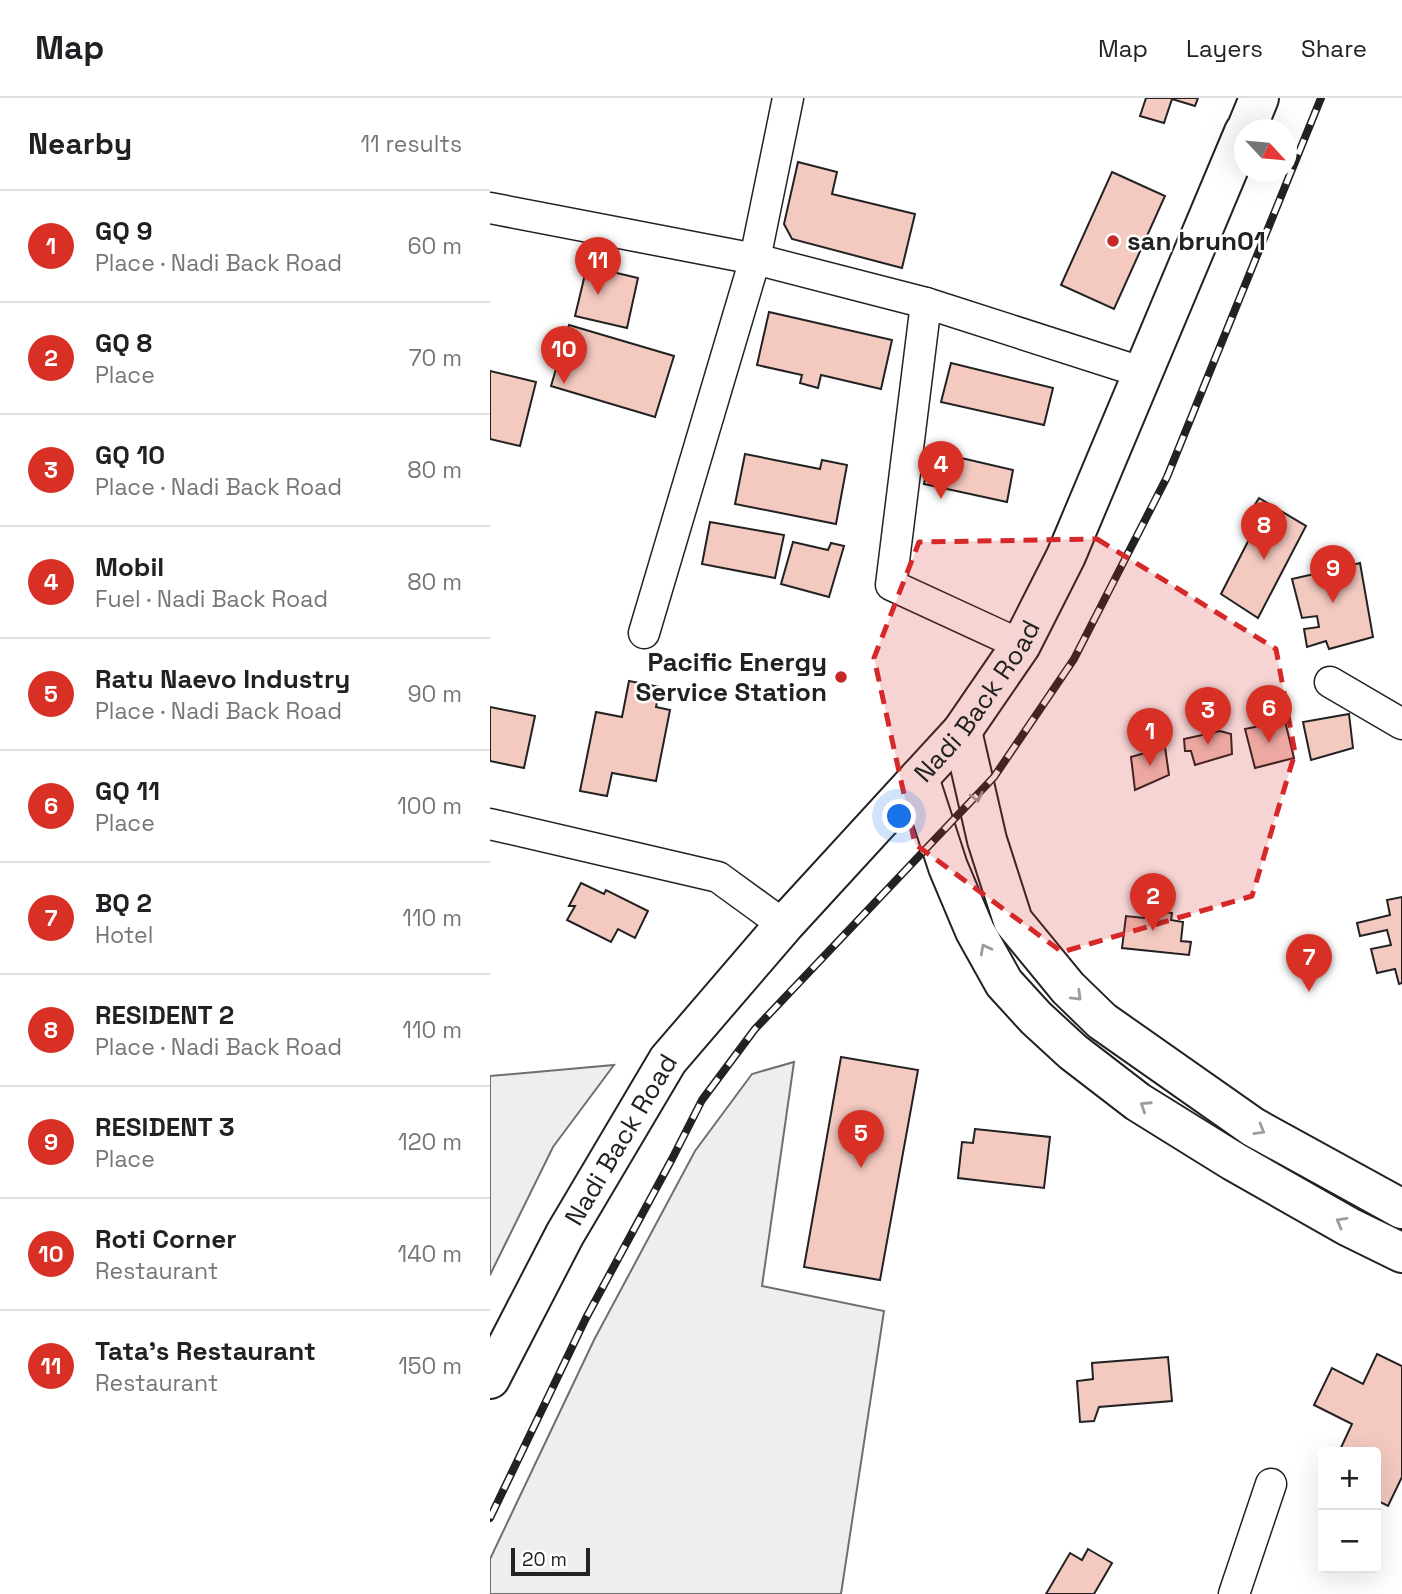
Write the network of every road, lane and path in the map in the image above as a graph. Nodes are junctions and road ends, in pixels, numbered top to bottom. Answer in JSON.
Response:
{"nodes":[{"id":1,"x":788,"y":98,"type":"edge"},
{"id":2,"x":1259,"y":98,"type":"edge"},
{"id":3,"x":1250,"y":119,"type":"edge"},
{"id":4,"x":1234,"y":157,"type":"edge"},
{"id":5,"x":490,"y":208,"type":"edge"},
{"id":6,"x":755,"y":259,"type":"junction"},
{"id":7,"x":926,"y":303,"type":"junction"},
{"id":8,"x":1144,"y":373,"type":"junction"},
{"id":9,"x":644,"y":633,"type":"dead end"},
{"id":10,"x":1021,"y":645,"type":"junction"},
{"id":11,"x":1330,"y":682,"type":"dead end"},
{"id":12,"x":1402,"y":724,"type":"edge"},
{"id":13,"x":962,"y":731,"type":"junction"},
{"id":14,"x":919,"y":778,"type":"junction"},
{"id":15,"x":490,"y":824,"type":"edge"},
{"id":16,"x":784,"y":925,"type":"junction"},
{"id":17,"x":1402,"y":1209,"type":"edge"},
{"id":18,"x":1402,"y":1252,"type":"edge"},
{"id":19,"x":490,"y":1379,"type":"edge"},
{"id":20,"x":1271,"y":1483,"type":"dead end"},
{"id":21,"x":1234,"y":1594,"type":"edge"}],
"edges":[{"from":1,"to":6,"type":"street"},
{"from":2,"to":3,"type":"main road","name":"Nadi Back Road"},
{"from":4,"to":8,"type":"main road","name":"Nadi Back Road"},
{"from":5,"to":6,"type":"street"},
{"from":6,"to":7,"type":"street"},
{"from":6,"to":9,"type":"street"},
{"from":7,"to":8,"type":"street"},
{"from":7,"to":10,"type":"street"},
{"from":8,"to":10,"type":"main road","name":"Nadi Back Road"},
{"from":10,"to":13,"type":"main road","name":"Nadi Back Road"},
{"from":11,"to":12,"type":"street"},
{"from":13,"to":14,"type":"main road","name":"Nadi Back Road"},
{"from":13,"to":17,"type":"main road","one_way":true},
{"from":14,"to":16,"type":"main road","name":"Nadi Back Road"},
{"from":18,"to":14,"type":"main road","one_way":true},
{"from":15,"to":16,"type":"street"},
{"from":16,"to":19,"type":"main road","name":"Nadi Back Road"},
{"from":20,"to":21,"type":"street"}]}
